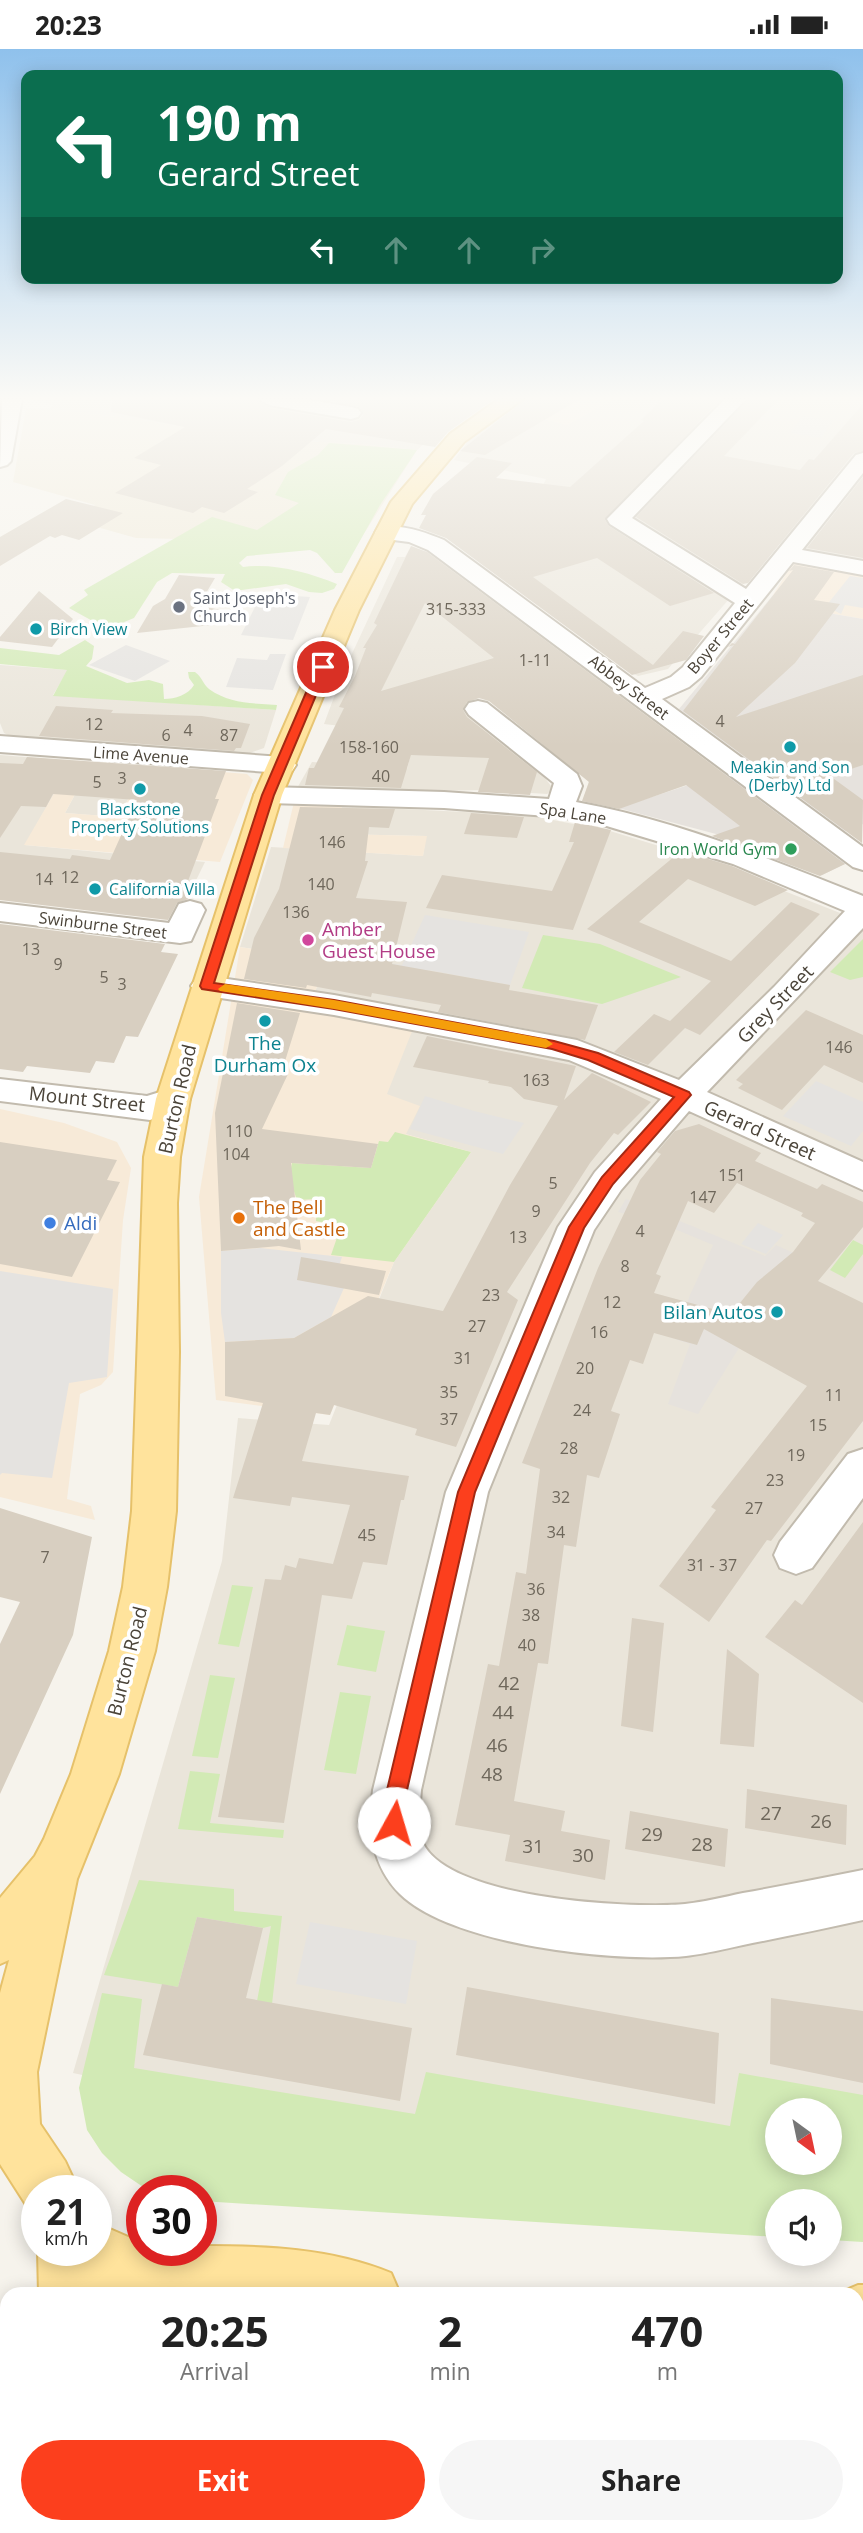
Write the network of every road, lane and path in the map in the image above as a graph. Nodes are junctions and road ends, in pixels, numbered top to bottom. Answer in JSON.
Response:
{"nodes":[{"id":1,"x":395,"y":515,"type":"edge"},
{"id":2,"x":622,"y":515,"type":"edge"},
{"id":3,"x":819,"y":515,"type":"edge"},
{"id":4,"x":386,"y":533,"type":"junction"},
{"id":5,"x":789,"y":554,"type":"junction"},
{"id":6,"x":863,"y":568,"type":"edge"},
{"id":7,"x":749,"y":601,"type":"junction"},
{"id":8,"x":643,"y":698,"type":"junction"},
{"id":9,"x":478,"y":709,"type":"dead end"},
{"id":10,"x":0,"y":744,"type":"edge"},
{"id":11,"x":282,"y":765,"type":"junction"},
{"id":12,"x":268,"y":795,"type":"junction"},
{"id":13,"x":560,"y":808,"type":"junction"},
{"id":14,"x":863,"y":861,"type":"edge"},
{"id":15,"x":863,"y":908,"type":"edge"},
{"id":16,"x":191,"y":910,"type":"dead end"},
{"id":17,"x":0,"y":912,"type":"edge"},
{"id":18,"x":206,"y":986,"type":"junction"},
{"id":19,"x":6,"y":1091,"type":"edge"},
{"id":20,"x":684,"y":1095,"type":"junction"},
{"id":21,"x":173,"y":1099,"type":"junction"},
{"id":22,"x":863,"y":1177,"type":"edge"},
{"id":23,"x":863,"y":1465,"type":"edge"},
{"id":24,"x":796,"y":1555,"type":"dead end"},
{"id":25,"x":53,"y":1874,"type":"junction"},
{"id":26,"x":863,"y":1895,"type":"edge"},
{"id":27,"x":0,"y":1938,"type":"edge"},
{"id":28,"x":7,"y":2129,"type":"edge"},
{"id":29,"x":42,"y":2175,"type":"edge"},
{"id":30,"x":112,"y":2262,"type":"edge"},
{"id":31,"x":68,"y":2266,"type":"edge"},
{"id":32,"x":69,"y":2287,"type":"edge"},
{"id":33,"x":333,"y":2287,"type":"edge"}],
"edges":[{"from":1,"to":4,"type":"main road","name":"Burton Road"},
{"from":2,"to":7,"type":"street"},
{"from":3,"to":5,"type":"street","name":"Boyer Street"},
{"from":4,"to":8,"type":"street","name":"Abbey Street"},
{"from":4,"to":11,"type":"main road","name":"Burton Road"},
{"from":5,"to":6,"type":"street"},
{"from":5,"to":7,"type":"street","name":"Boyer Street"},
{"from":7,"to":8,"type":"street","name":"Boyer Street"},
{"from":8,"to":14,"type":"street","name":"Abbey Street"},
{"from":9,"to":13,"type":"street"},
{"from":10,"to":11,"type":"street","name":"Lime Avenue"},
{"from":11,"to":12,"type":"main road","name":"Burton Road"},
{"from":12,"to":13,"type":"street","name":"Spa Lane"},
{"from":12,"to":18,"type":"main road","name":"Burton Road"},
{"from":13,"to":15,"type":"street","name":"Spa Lane"},
{"from":15,"to":20,"type":"street","name":"Grey Street"},
{"from":16,"to":17,"type":"street","name":"Swinburne Street"},
{"from":18,"to":20,"type":"street","name":"Gerard Street"},
{"from":18,"to":21,"type":"main road","name":"Burton Road"},
{"from":19,"to":21,"type":"street","name":"Mount Street"},
{"from":20,"to":22,"type":"street","name":"Gerard Street"},
{"from":20,"to":26,"type":"street","name":"Grey Street"},
{"from":21,"to":25,"type":"main road","name":"Burton Road"},
{"from":23,"to":24,"type":"street"},
{"from":25,"to":27,"type":"main road","name":"Burton Road"},
{"from":25,"to":28,"type":"main road","name":"Burton Road"},
{"from":28,"to":29,"type":"main road"},
{"from":30,"to":33,"type":"main road"},
{"from":31,"to":32,"type":"main road"}]}
